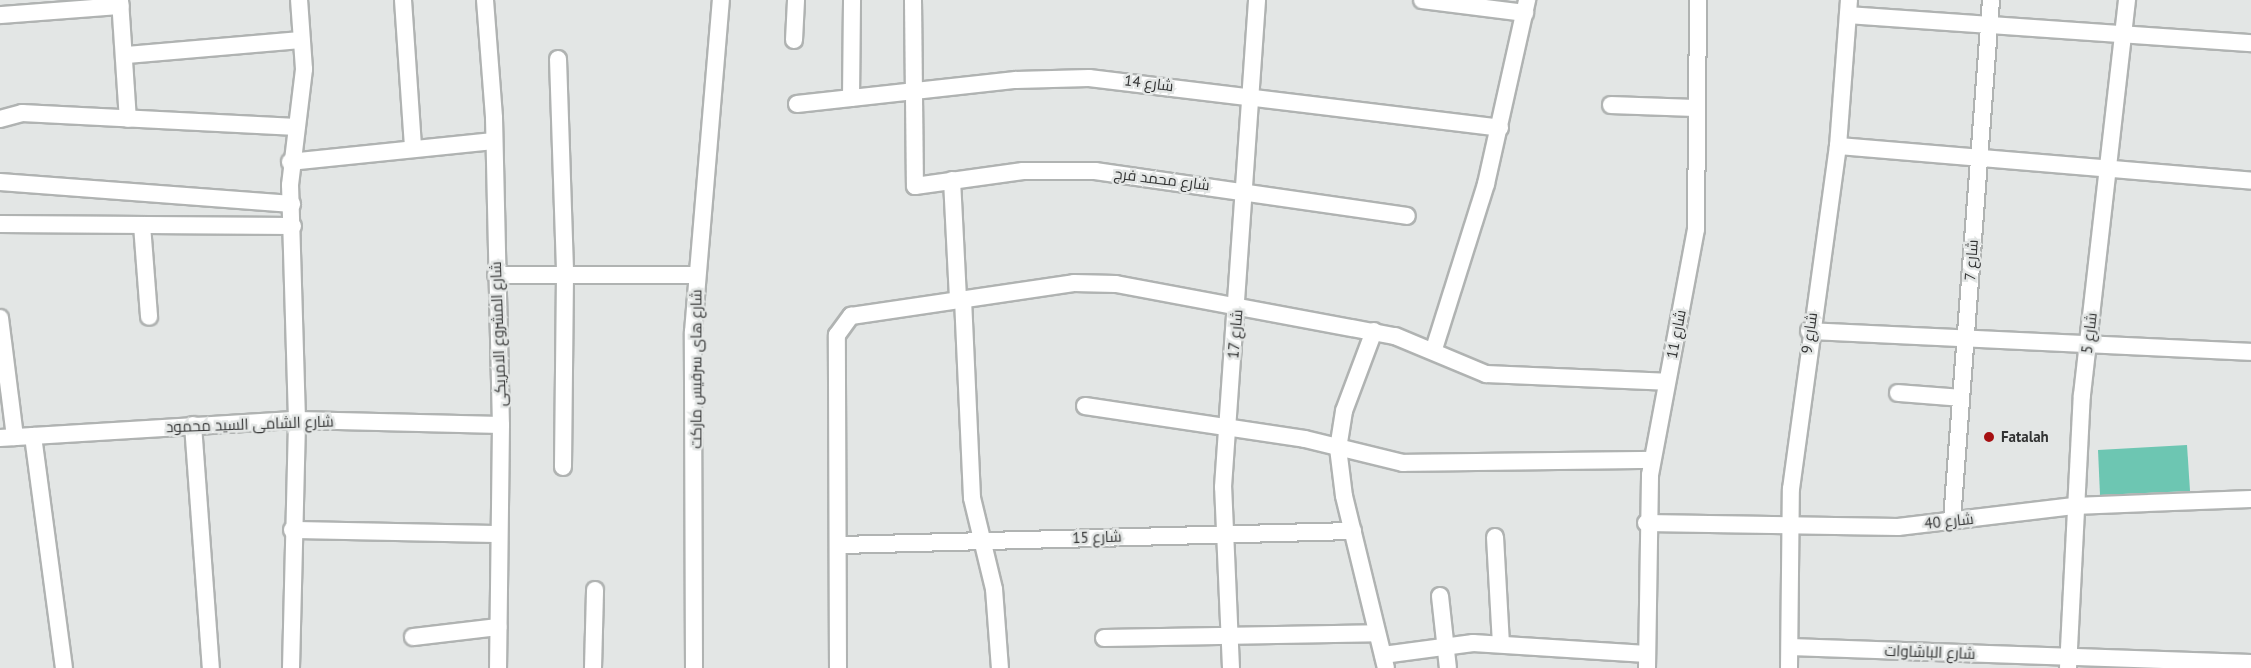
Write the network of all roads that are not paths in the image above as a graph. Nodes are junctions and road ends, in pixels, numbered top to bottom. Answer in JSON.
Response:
{"nodes":[{"id":1,"x":299,"y":0,"type":"edge"},
{"id":2,"x":404,"y":0,"type":"edge"},
{"id":3,"x":485,"y":0,"type":"edge"},
{"id":4,"x":721,"y":0,"type":"edge"},
{"id":5,"x":796,"y":0,"type":"edge"},
{"id":6,"x":852,"y":0,"type":"edge"},
{"id":7,"x":913,"y":0,"type":"edge"},
{"id":8,"x":1257,"y":0,"type":"edge"},
{"id":9,"x":1422,"y":0,"type":"edge"},
{"id":10,"x":1698,"y":0,"type":"edge"},
{"id":11,"x":1991,"y":0,"type":"edge"},
{"id":12,"x":2127,"y":0,"type":"edge"},
{"id":13,"x":121,"y":3,"type":"edge"},
{"id":14,"x":1526,"y":6,"type":"edge"},
{"id":15,"x":1848,"y":7,"type":"edge"},
{"id":16,"x":0,"y":15,"type":"edge"},
{"id":17,"x":1989,"y":24,"type":"junction"},
{"id":18,"x":2123,"y":33,"type":"junction"},
{"id":19,"x":794,"y":39,"type":"dead end"},
{"id":20,"x":301,"y":40,"type":"junction"},
{"id":21,"x":2251,"y":43,"type":"edge"},
{"id":22,"x":126,"y":55,"type":"junction"},
{"id":23,"x":558,"y":59,"type":"dead end"},
{"id":24,"x":914,"y":91,"type":"junction"},
{"id":25,"x":1252,"y":96,"type":"junction"},
{"id":26,"x":851,"y":98,"type":"junction"},
{"id":27,"x":797,"y":104,"type":"dead end"},
{"id":28,"x":1611,"y":105,"type":"dead end"},
{"id":29,"x":1694,"y":108,"type":"junction"},
{"id":30,"x":0,"y":119,"type":"edge"},
{"id":31,"x":128,"y":119,"type":"junction"},
{"id":32,"x":297,"y":127,"type":"junction"},
{"id":33,"x":1500,"y":128,"type":"junction"},
{"id":34,"x":493,"y":141,"type":"junction"},
{"id":35,"x":1838,"y":146,"type":"junction"},
{"id":36,"x":413,"y":148,"type":"junction"},
{"id":37,"x":1979,"y":160,"type":"junction"},
{"id":38,"x":290,"y":162,"type":"junction"},
{"id":39,"x":2109,"y":171,"type":"junction"},
{"id":40,"x":952,"y":180,"type":"junction"},
{"id":41,"x":2251,"y":181,"type":"edge"},
{"id":42,"x":0,"y":182,"type":"edge"},
{"id":43,"x":1246,"y":190,"type":"junction"},
{"id":44,"x":292,"y":204,"type":"junction"},
{"id":45,"x":1407,"y":216,"type":"dead end"},
{"id":46,"x":0,"y":224,"type":"edge"},
{"id":47,"x":142,"y":225,"type":"junction"},
{"id":48,"x":293,"y":226,"type":"junction"},
{"id":49,"x":496,"y":275,"type":"junction"},
{"id":50,"x":565,"y":275,"type":"junction"},
{"id":51,"x":696,"y":275,"type":"junction"},
{"id":52,"x":960,"y":300,"type":"junction"},
{"id":53,"x":1238,"y":306,"type":"junction"},
{"id":54,"x":0,"y":318,"type":"edge"},
{"id":55,"x":149,"y":318,"type":"dead end"},
{"id":56,"x":1374,"y":331,"type":"junction"},
{"id":57,"x":1809,"y":331,"type":"junction"},
{"id":58,"x":1965,"y":338,"type":"junction"},
{"id":59,"x":2088,"y":344,"type":"junction"},
{"id":60,"x":1434,"y":349,"type":"junction"},
{"id":61,"x":2251,"y":352,"type":"edge"},
{"id":62,"x":1666,"y":382,"type":"junction"},
{"id":63,"x":1898,"y":393,"type":"dead end"},
{"id":64,"x":1961,"y":398,"type":"junction"},
{"id":65,"x":1085,"y":406,"type":"dead end"},
{"id":66,"x":297,"y":420,"type":"junction"},
{"id":67,"x":193,"y":425,"type":"junction"},
{"id":68,"x":501,"y":425,"type":"junction"},
{"id":69,"x":1228,"y":428,"type":"junction"},
{"id":70,"x":33,"y":436,"type":"junction"},
{"id":71,"x":7,"y":438,"type":"edge"},
{"id":72,"x":1338,"y":448,"type":"junction"},
{"id":73,"x":1652,"y":460,"type":"junction"},
{"id":74,"x":563,"y":467,"type":"dead end"},
{"id":75,"x":2251,"y":499,"type":"edge"},
{"id":76,"x":2074,"y":506,"type":"junction"},
{"id":77,"x":1952,"y":520,"type":"junction"},
{"id":78,"x":1646,"y":523,"type":"junction"},
{"id":79,"x":1788,"y":527,"type":"junction"},
{"id":80,"x":292,"y":530,"type":"junction"},
{"id":81,"x":1353,"y":531,"type":"junction"},
{"id":82,"x":1222,"y":533,"type":"junction"},
{"id":83,"x":499,"y":534,"type":"junction"},
{"id":84,"x":1494,"y":537,"type":"dead end"},
{"id":85,"x":981,"y":541,"type":"junction"},
{"id":86,"x":841,"y":545,"type":"junction"},
{"id":87,"x":595,"y":590,"type":"dead end"},
{"id":88,"x":1440,"y":596,"type":"dead end"},
{"id":89,"x":498,"y":627,"type":"junction"},
{"id":90,"x":1377,"y":633,"type":"junction"},
{"id":91,"x":1227,"y":636,"type":"junction"},
{"id":92,"x":413,"y":637,"type":"dead end"},
{"id":93,"x":1104,"y":638,"type":"dead end"},
{"id":94,"x":1444,"y":644,"type":"junction"},
{"id":95,"x":1501,"y":644,"type":"junction"},
{"id":96,"x":1790,"y":647,"type":"junction"},
{"id":97,"x":1647,"y":661,"type":"edge"},
{"id":98,"x":1384,"y":662,"type":"edge"},
{"id":99,"x":2068,"y":662,"type":"edge"},
{"id":100,"x":2251,"y":663,"type":"edge"},
{"id":101,"x":64,"y":668,"type":"edge"},
{"id":102,"x":211,"y":668,"type":"edge"},
{"id":103,"x":291,"y":668,"type":"edge"},
{"id":104,"x":498,"y":668,"type":"edge"},
{"id":105,"x":593,"y":668,"type":"edge"},
{"id":106,"x":694,"y":668,"type":"edge"},
{"id":107,"x":838,"y":668,"type":"edge"},
{"id":108,"x":1000,"y":668,"type":"edge"},
{"id":109,"x":1231,"y":668,"type":"edge"},
{"id":110,"x":1448,"y":668,"type":"edge"},
{"id":111,"x":1790,"y":668,"type":"edge"}],
"edges":[{"from":1,"to":20,"type":"street"},
{"from":2,"to":36,"type":"street"},
{"from":3,"to":34,"type":"street","name":"شارع المشروع الامريكى"},
{"from":4,"to":51,"type":"street","name":"شارع هاى سرفيس ماركت"},
{"from":5,"to":19,"type":"street"},
{"from":6,"to":26,"type":"street"},
{"from":7,"to":24,"type":"street"},
{"from":8,"to":25,"type":"street","name":"شارع 17"},
{"from":9,"to":14,"type":"street"},
{"from":10,"to":29,"type":"street","name":"شارع 11"},
{"from":11,"to":17,"type":"street","name":"شارع 7"},
{"from":12,"to":18,"type":"street","name":"شارع 5"},
{"from":13,"to":16,"type":"street"},
{"from":13,"to":22,"type":"street"},
{"from":14,"to":33,"type":"street"},
{"from":15,"to":17,"type":"street"},
{"from":15,"to":35,"type":"street","name":"شارع 9"},
{"from":17,"to":18,"type":"street"},
{"from":17,"to":37,"type":"street","name":"شارع 7"},
{"from":18,"to":21,"type":"street"},
{"from":18,"to":39,"type":"street","name":"شارع 5"},
{"from":20,"to":22,"type":"street"},
{"from":20,"to":32,"type":"street"},
{"from":22,"to":31,"type":"street"},
{"from":23,"to":50,"type":"street"},
{"from":24,"to":25,"type":"street","name":"شارع 14"},
{"from":24,"to":26,"type":"street","name":"شارع 14"},
{"from":24,"to":40,"type":"street","name":"شارع محمد فرج"},
{"from":25,"to":33,"type":"street","name":"شارع 14"},
{"from":25,"to":43,"type":"street","name":"شارع 17"},
{"from":26,"to":27,"type":"street","name":"شارع 14"},
{"from":28,"to":29,"type":"street"},
{"from":29,"to":62,"type":"street","name":"شارع 11"},
{"from":30,"to":31,"type":"street"},
{"from":31,"to":32,"type":"street"},
{"from":32,"to":38,"type":"street"},
{"from":33,"to":60,"type":"street"},
{"from":34,"to":36,"type":"street"},
{"from":34,"to":49,"type":"street","name":"شارع المشروع الامريكى"},
{"from":35,"to":37,"type":"street"},
{"from":35,"to":57,"type":"street","name":"شارع 9"},
{"from":36,"to":38,"type":"street"},
{"from":37,"to":39,"type":"street"},
{"from":37,"to":58,"type":"street","name":"شارع 7"},
{"from":38,"to":44,"type":"street"},
{"from":39,"to":41,"type":"street"},
{"from":39,"to":59,"type":"street","name":"شارع 5"},
{"from":40,"to":43,"type":"street","name":"شارع محمد فرج"},
{"from":40,"to":52,"type":"street"},
{"from":42,"to":44,"type":"street"},
{"from":43,"to":45,"type":"street","name":"شارع محمد فرج"},
{"from":43,"to":53,"type":"street","name":"شارع 17"},
{"from":44,"to":48,"type":"street"},
{"from":46,"to":47,"type":"street"},
{"from":47,"to":48,"type":"street"},
{"from":47,"to":55,"type":"street"},
{"from":48,"to":66,"type":"street"},
{"from":49,"to":50,"type":"street"},
{"from":49,"to":68,"type":"street","name":"شارع المشروع الامريكى"},
{"from":50,"to":51,"type":"street"},
{"from":50,"to":74,"type":"street"},
{"from":51,"to":106,"type":"street","name":"شارع هاى سرفيس ماركت"},
{"from":52,"to":53,"type":"street"},
{"from":52,"to":85,"type":"street"},
{"from":52,"to":86,"type":"street"},
{"from":53,"to":56,"type":"street"},
{"from":53,"to":69,"type":"street","name":"شارع 17"},
{"from":54,"to":71,"type":"street"},
{"from":56,"to":60,"type":"street"},
{"from":56,"to":72,"type":"street"},
{"from":57,"to":58,"type":"street"},
{"from":57,"to":79,"type":"street","name":"شارع 9"},
{"from":58,"to":59,"type":"street"},
{"from":58,"to":64,"type":"street","name":"شارع 7"},
{"from":59,"to":61,"type":"street"},
{"from":59,"to":76,"type":"street","name":"شارع 5"},
{"from":60,"to":62,"type":"street"},
{"from":62,"to":73,"type":"street","name":"شارع 11"},
{"from":63,"to":64,"type":"street"},
{"from":64,"to":77,"type":"street","name":"شارع 7"},
{"from":65,"to":69,"type":"street"},
{"from":66,"to":67,"type":"street","name":"شارع الشامى السيد محمود"},
{"from":66,"to":68,"type":"street","name":"شارع الشامى السيد محمود"},
{"from":66,"to":80,"type":"street"},
{"from":67,"to":70,"type":"street","name":"شارع الشامى السيد محمود"},
{"from":67,"to":102,"type":"street"},
{"from":68,"to":83,"type":"street","name":"شارع المشروع الامريكى"},
{"from":69,"to":72,"type":"street"},
{"from":69,"to":82,"type":"street","name":"شارع 17"},
{"from":70,"to":71,"type":"street","name":"شارع الشامى السيد محمود"},
{"from":70,"to":101,"type":"street"},
{"from":72,"to":73,"type":"street"},
{"from":72,"to":81,"type":"street"},
{"from":73,"to":78,"type":"street","name":"شارع 11"},
{"from":75,"to":76,"type":"street","name":"شارع 40"},
{"from":76,"to":77,"type":"street","name":"شارع 40"},
{"from":76,"to":99,"type":"street","name":"شارع 5"},
{"from":77,"to":79,"type":"street","name":"شارع 40"},
{"from":78,"to":79,"type":"street","name":"شارع 40"},
{"from":78,"to":97,"type":"street","name":"شارع 11"},
{"from":79,"to":96,"type":"street","name":"شارع 9"},
{"from":80,"to":83,"type":"street"},
{"from":80,"to":103,"type":"street"},
{"from":81,"to":82,"type":"street","name":"شارع 15"},
{"from":81,"to":90,"type":"street"},
{"from":82,"to":85,"type":"street","name":"شارع 15"},
{"from":82,"to":91,"type":"street","name":"شارع 17"},
{"from":83,"to":89,"type":"street","name":"شارع المشروع الامريكى"},
{"from":84,"to":95,"type":"street"},
{"from":85,"to":86,"type":"street","name":"شارع 15"},
{"from":85,"to":108,"type":"street"},
{"from":86,"to":107,"type":"street"},
{"from":87,"to":105,"type":"street"},
{"from":88,"to":94,"type":"street"},
{"from":89,"to":92,"type":"street"},
{"from":89,"to":104,"type":"street","name":"شارع المشروع الامريكى"},
{"from":90,"to":91,"type":"street"},
{"from":90,"to":98,"type":"street"},
{"from":91,"to":93,"type":"street"},
{"from":91,"to":109,"type":"street","name":"شارع 17"},
{"from":94,"to":95,"type":"street"},
{"from":94,"to":98,"type":"street"},
{"from":94,"to":110,"type":"street"},
{"from":95,"to":97,"type":"street"},
{"from":96,"to":99,"type":"street","name":"شارع الباشاوات"},
{"from":96,"to":111,"type":"street","name":"شارع 9"},
{"from":99,"to":100,"type":"street","name":"شارع الباشاوات"}]}
